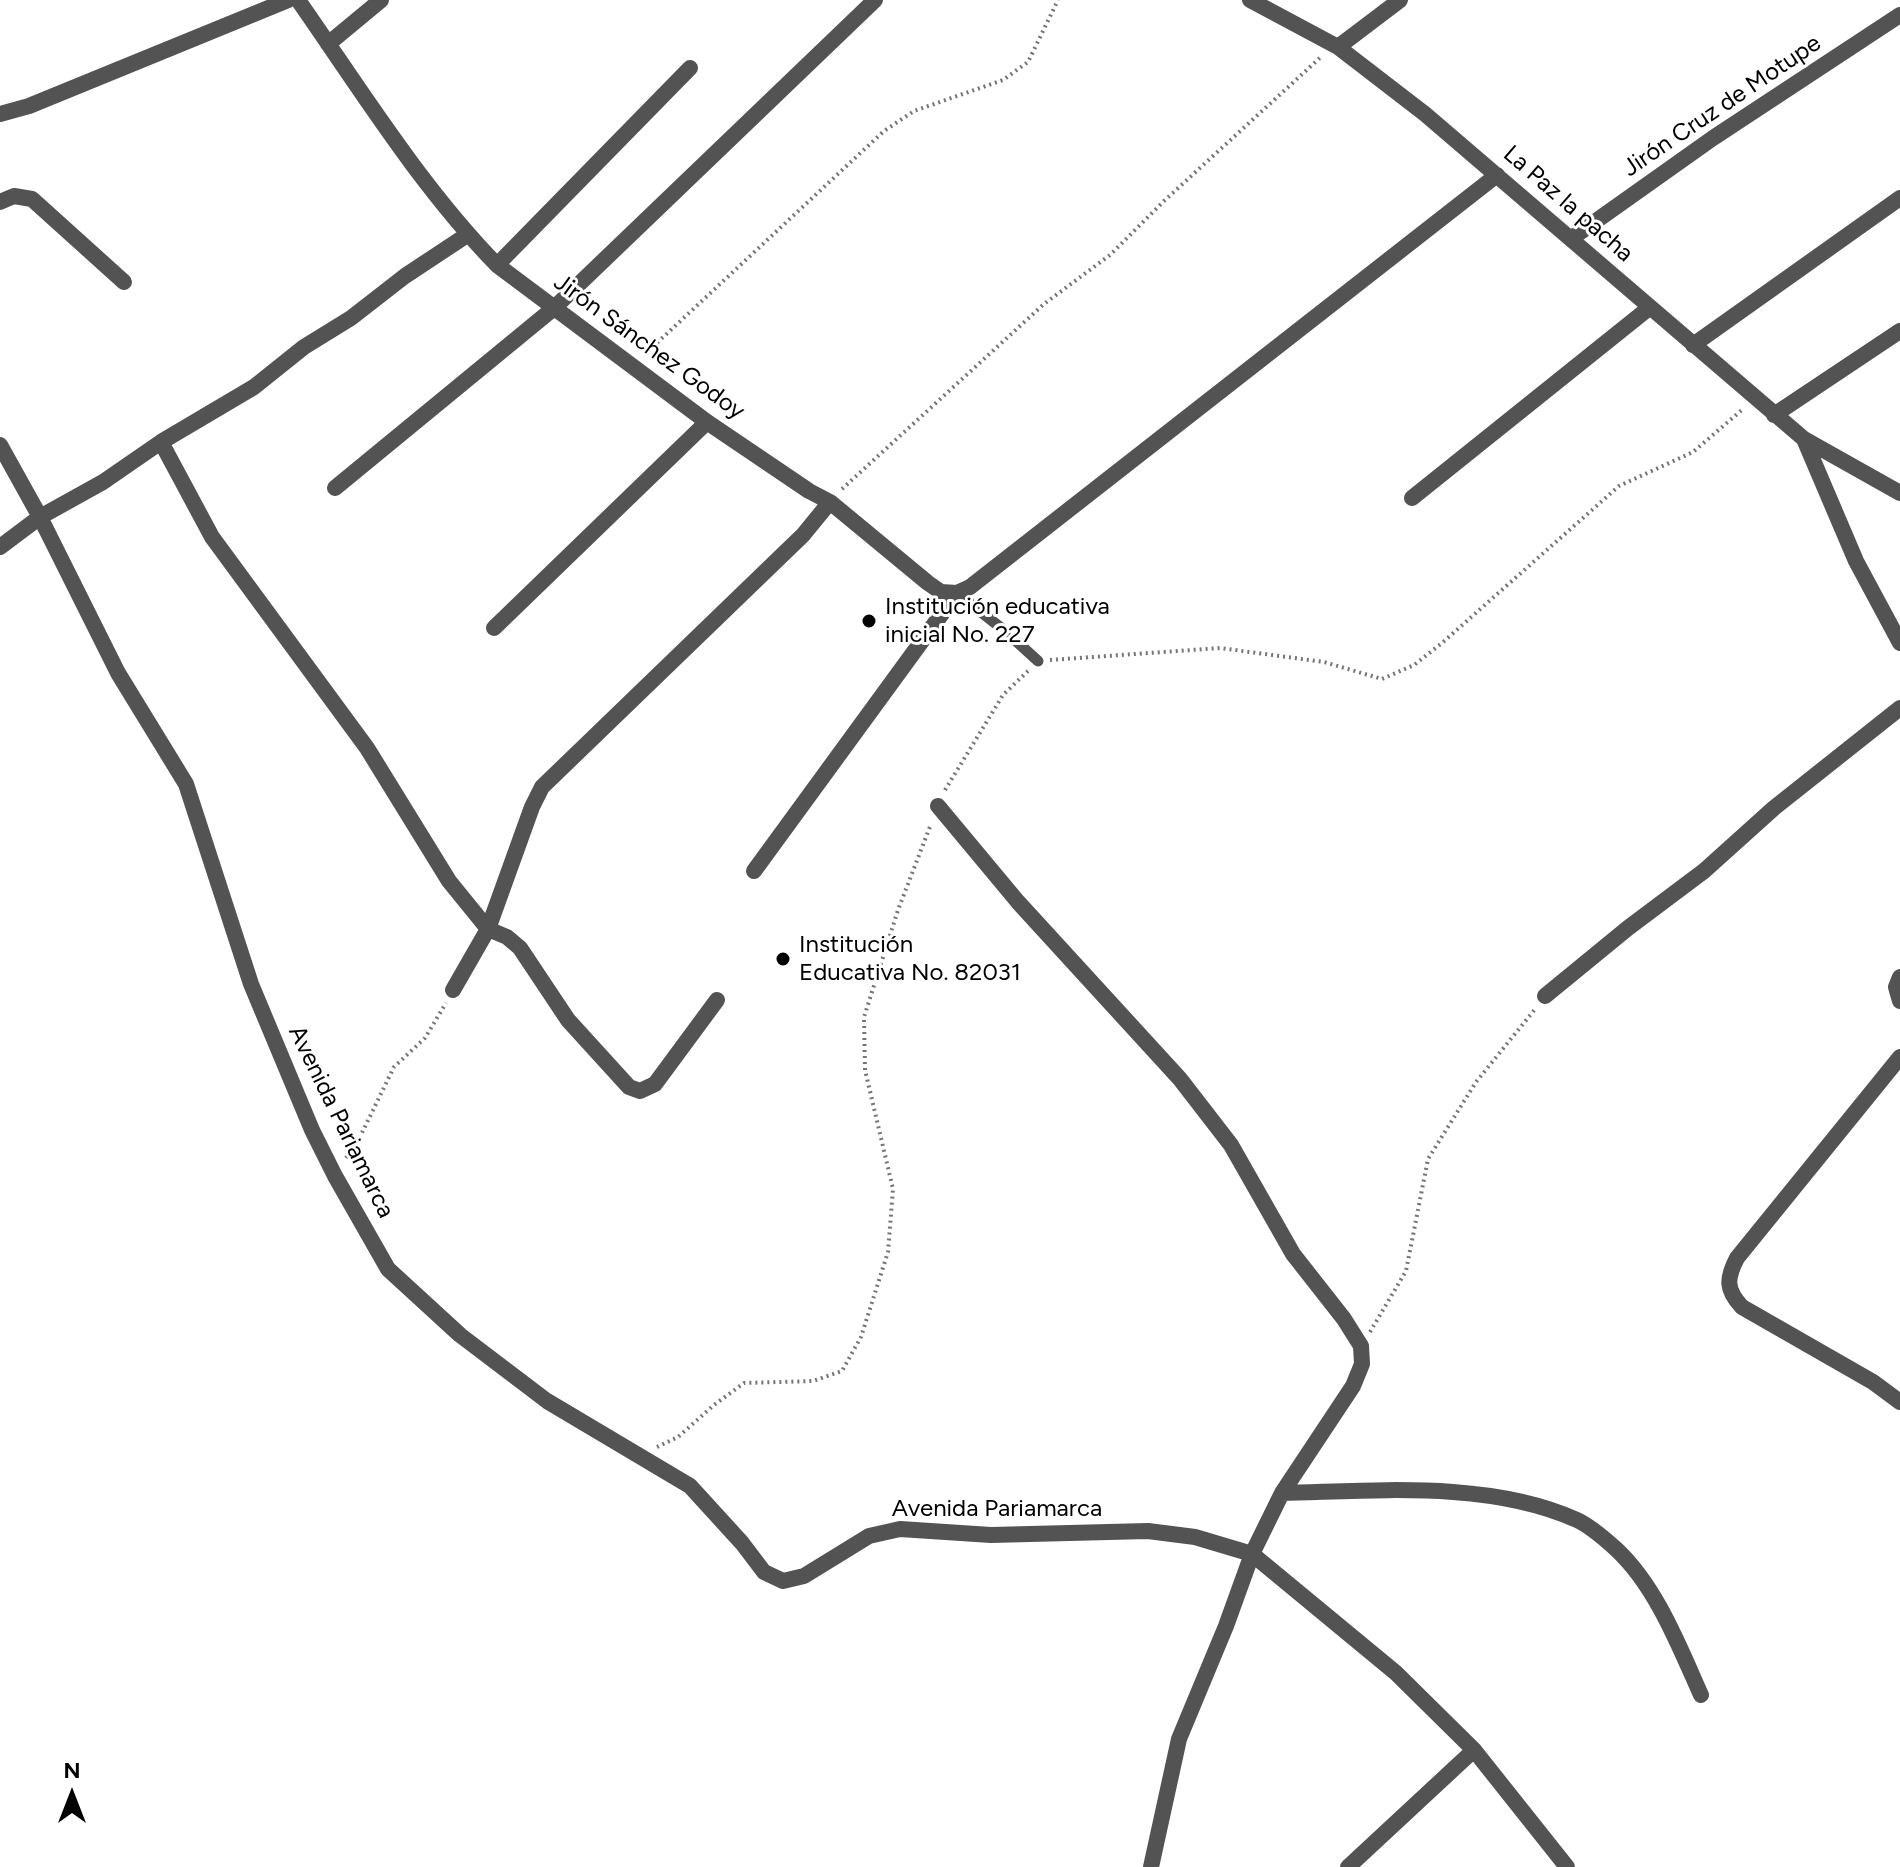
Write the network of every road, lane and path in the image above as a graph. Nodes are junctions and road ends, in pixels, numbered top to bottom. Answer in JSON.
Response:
{"nodes":[{"id":1,"x":288,"y":0,"type":"edge"},
{"id":2,"x":298,"y":0,"type":"edge"},
{"id":3,"x":381,"y":0,"type":"edge"},
{"id":4,"x":875,"y":0,"type":"edge"},
{"id":5,"x":1058,"y":0,"type":"edge"},
{"id":6,"x":1250,"y":0,"type":"edge"},
{"id":7,"x":1400,"y":0,"type":"edge"},
{"id":8,"x":1900,"y":15,"type":"edge"},
{"id":9,"x":328,"y":44,"type":"junction"},
{"id":10,"x":1338,"y":47,"type":"junction"},
{"id":11,"x":690,"y":68,"type":"dead end"},
{"id":12,"x":0,"y":114,"type":"edge"},
{"id":13,"x":1497,"y":175,"type":"junction"},
{"id":14,"x":1900,"y":198,"type":"edge"},
{"id":15,"x":0,"y":202,"type":"edge"},
{"id":16,"x":467,"y":235,"type":"junction"},
{"id":17,"x":1572,"y":238,"type":"junction"},
{"id":18,"x":497,"y":265,"type":"junction"},
{"id":19,"x":124,"y":282,"type":"dead end"},
{"id":20,"x":554,"y":308,"type":"junction"},
{"id":21,"x":1649,"y":308,"type":"junction"},
{"id":22,"x":1900,"y":331,"type":"edge"},
{"id":23,"x":1693,"y":345,"type":"junction"},
{"id":24,"x":633,"y":365,"type":"junction"},
{"id":25,"x":1754,"y":399,"type":"junction"},
{"id":26,"x":1774,"y":415,"type":"junction"},
{"id":27,"x":707,"y":422,"type":"junction"},
{"id":28,"x":1804,"y":439,"type":"junction"},
{"id":29,"x":161,"y":442,"type":"junction"},
{"id":30,"x":0,"y":447,"type":"edge"},
{"id":31,"x":335,"y":488,"type":"dead end"},
{"id":32,"x":1900,"y":493,"type":"edge"},
{"id":33,"x":1412,"y":498,"type":"dead end"},
{"id":34,"x":830,"y":502,"type":"junction"},
{"id":35,"x":40,"y":517,"type":"junction"},
{"id":36,"x":0,"y":547,"type":"edge"},
{"id":37,"x":957,"y":593,"type":"junction"},
{"id":38,"x":494,"y":628,"type":"dead end"},
{"id":39,"x":1900,"y":643,"type":"edge"},
{"id":40,"x":1038,"y":661,"type":"junction"},
{"id":41,"x":1900,"y":708,"type":"edge"},
{"id":42,"x":938,"y":806,"type":"junction"},
{"id":43,"x":754,"y":871,"type":"dead end"},
{"id":44,"x":488,"y":929,"type":"junction"},
{"id":45,"x":1900,"y":977,"type":"edge"},
{"id":46,"x":453,"y":990,"type":"joint"},
{"id":47,"x":1545,"y":996,"type":"joint"},
{"id":48,"x":717,"y":1000,"type":"dead end"},
{"id":49,"x":1900,"y":1001,"type":"edge"},
{"id":50,"x":1900,"y":1057,"type":"edge"},
{"id":51,"x":335,"y":1176,"type":"junction"},
{"id":52,"x":1361,"y":1346,"type":"junction"},
{"id":53,"x":1900,"y":1402,"type":"edge"},
{"id":54,"x":640,"y":1455,"type":"junction"},
{"id":55,"x":1282,"y":1493,"type":"junction"},
{"id":56,"x":1252,"y":1554,"type":"junction"},
{"id":57,"x":1701,"y":1695,"type":"dead end"},
{"id":58,"x":1474,"y":1750,"type":"junction"},
{"id":59,"x":1151,"y":1867,"type":"edge"},
{"id":60,"x":1348,"y":1867,"type":"edge"},
{"id":61,"x":1567,"y":1867,"type":"edge"}],
"edges":[{"from":1,"to":12,"type":"street"},
{"from":2,"to":9,"type":"street","name":"Jirón Sánchez Godoy"},
{"from":3,"to":9,"type":"street"},
{"from":4,"to":20,"type":"street"},
{"from":5,"to":24,"type":"path"},
{"from":6,"to":10,"type":"street","name":"La Paz la pacha"},
{"from":7,"to":10,"type":"street"},
{"from":8,"to":17,"type":"street","name":"Jirón Cruz de Motupe"},
{"from":9,"to":16,"type":"street","name":"Jirón Sánchez Godoy"},
{"from":10,"to":13,"type":"street","name":"La Paz la pacha"},
{"from":10,"to":34,"type":"path"},
{"from":11,"to":18,"type":"street"},
{"from":13,"to":17,"type":"street","name":"La Paz la pacha"},
{"from":13,"to":37,"type":"street"},
{"from":14,"to":23,"type":"street"},
{"from":15,"to":19,"type":"street"},
{"from":16,"to":18,"type":"street","name":"Jirón Sánchez Godoy"},
{"from":16,"to":29,"type":"street"},
{"from":17,"to":21,"type":"street","name":"La Paz la pacha"},
{"from":18,"to":20,"type":"street","name":"Jirón Sánchez Godoy"},
{"from":20,"to":24,"type":"street","name":"Jirón Sánchez Godoy"},
{"from":20,"to":31,"type":"street"},
{"from":21,"to":23,"type":"street","name":"La Paz la pacha"},
{"from":21,"to":33,"type":"street"},
{"from":22,"to":26,"type":"street"},
{"from":23,"to":25,"type":"street","name":"La Paz la pacha"},
{"from":24,"to":27,"type":"street","name":"Jirón Sánchez Godoy"},
{"from":25,"to":26,"type":"street","name":"La Paz la pacha"},
{"from":25,"to":40,"type":"path"},
{"from":26,"to":28,"type":"street","name":"La Paz la pacha"},
{"from":27,"to":34,"type":"street","name":"Jirón Sánchez Godoy"},
{"from":27,"to":38,"type":"street"},
{"from":28,"to":32,"type":"street","name":"La Paz la pacha"},
{"from":28,"to":39,"type":"street"},
{"from":29,"to":35,"type":"street"},
{"from":29,"to":44,"type":"street"},
{"from":30,"to":35,"type":"street","name":"Avenida Pariamarca"},
{"from":34,"to":37,"type":"street","name":"Jirón Sánchez Godoy"},
{"from":34,"to":44,"type":"street"},
{"from":35,"to":36,"type":"street"},
{"from":35,"to":51,"type":"street","name":"Avenida Pariamarca"},
{"from":37,"to":40,"type":"lane","name":"Jirón Sánchez Godoy"},
{"from":37,"to":43,"type":"street"},
{"from":40,"to":42,"type":"path"},
{"from":41,"to":47,"type":"street"},
{"from":42,"to":52,"type":"street"},
{"from":42,"to":54,"type":"path"},
{"from":44,"to":46,"type":"street"},
{"from":44,"to":48,"type":"street"},
{"from":45,"to":49,"type":"street"},
{"from":46,"to":51,"type":"path"},
{"from":47,"to":52,"type":"path"},
{"from":50,"to":53,"type":"street"},
{"from":51,"to":54,"type":"street","name":"Avenida Pariamarca"},
{"from":52,"to":55,"type":"street"},
{"from":54,"to":56,"type":"street","name":"Avenida Pariamarca"},
{"from":55,"to":56,"type":"street"},
{"from":55,"to":57,"type":"street"},
{"from":56,"to":58,"type":"street"},
{"from":56,"to":59,"type":"street"},
{"from":58,"to":60,"type":"street"},
{"from":58,"to":61,"type":"street"}]}
